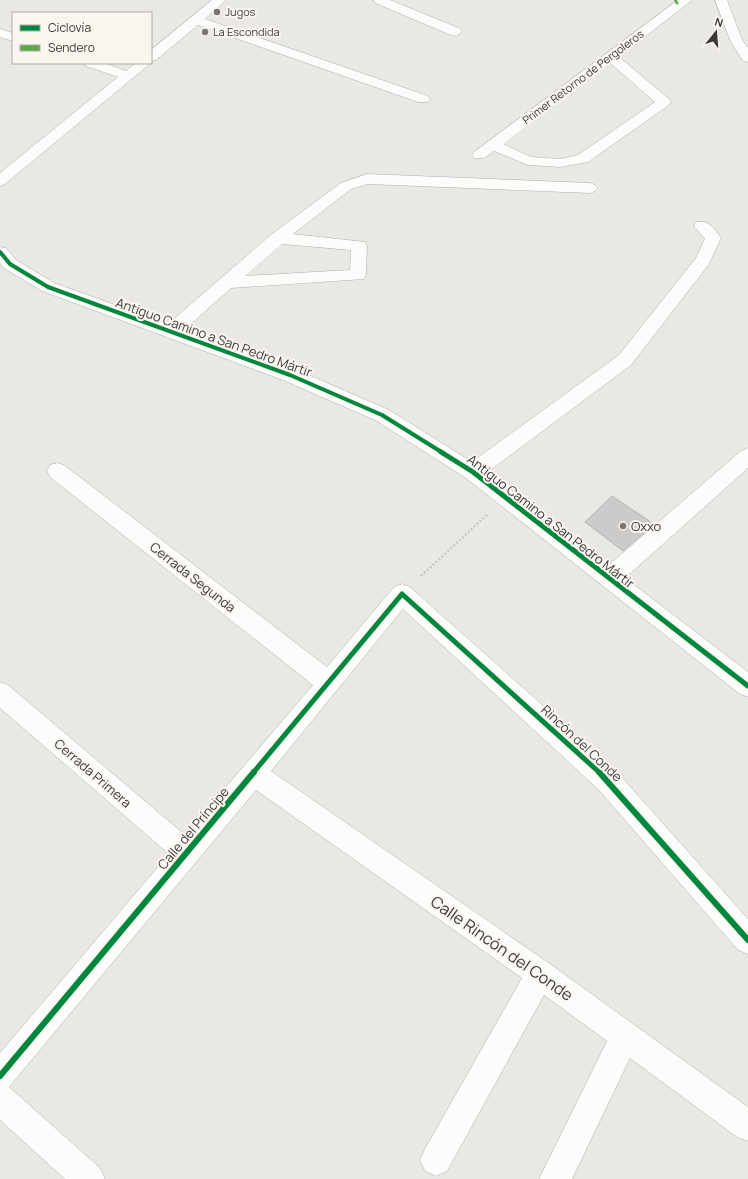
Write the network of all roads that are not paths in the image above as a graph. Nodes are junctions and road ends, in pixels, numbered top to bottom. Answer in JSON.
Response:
{"nodes":[{"id":1,"x":220,"y":0,"type":"edge"},
{"id":2,"x":379,"y":0,"type":"edge"},
{"id":3,"x":721,"y":0,"type":"edge"},
{"id":4,"x":680,"y":2,"type":"edge"},
{"id":5,"x":196,"y":20,"type":"junction"},
{"id":6,"x":456,"y":32,"type":"dead end"},
{"id":7,"x":0,"y":33,"type":"edge"},
{"id":8,"x":12,"y":37,"type":"edge"},
{"id":9,"x":152,"y":56,"type":"edge"},
{"id":10,"x":610,"y":56,"type":"junction"},
{"id":11,"x":748,"y":58,"type":"edge"},
{"id":12,"x":94,"y":64,"type":"edge"},
{"id":13,"x":143,"y":64,"type":"edge"},
{"id":14,"x":128,"y":76,"type":"junction"},
{"id":15,"x":423,"y":100,"type":"dead end"},
{"id":16,"x":492,"y":146,"type":"junction"},
{"id":17,"x":479,"y":155,"type":"dead end"},
{"id":18,"x":0,"y":181,"type":"edge"},
{"id":19,"x":590,"y":188,"type":"dead end"},
{"id":20,"x":702,"y":226,"type":"dead end"},
{"id":21,"x":278,"y":238,"type":"junction"},
{"id":22,"x":0,"y":252,"type":"edge"},
{"id":23,"x":225,"y":283,"type":"junction"},
{"id":24,"x":170,"y":332,"type":"junction"},
{"id":25,"x":748,"y":456,"type":"edge"},
{"id":26,"x":57,"y":470,"type":"dead end"},
{"id":27,"x":473,"y":472,"type":"junction"},
{"id":28,"x":609,"y":579,"type":"junction"},
{"id":29,"x":402,"y":594,"type":"joint"},
{"id":30,"x":329,"y":683,"type":"junction"},
{"id":31,"x":748,"y":686,"type":"edge"},
{"id":32,"x":0,"y":693,"type":"edge"},
{"id":33,"x":253,"y":773,"type":"junction"},
{"id":34,"x":187,"y":854,"type":"junction"},
{"id":35,"x":748,"y":940,"type":"edge"},
{"id":36,"x":540,"y":974,"type":"junction"},
{"id":37,"x":625,"y":1035,"type":"junction"},
{"id":38,"x":0,"y":1076,"type":"edge"},
{"id":39,"x":0,"y":1099,"type":"edge"},
{"id":40,"x":748,"y":1126,"type":"edge"},
{"id":41,"x":436,"y":1160,"type":"dead end"},
{"id":42,"x":89,"y":1179,"type":"edge"},
{"id":43,"x":555,"y":1179,"type":"edge"}],
"edges":[{"from":1,"to":5,"type":"street"},
{"from":2,"to":6,"type":"street"},
{"from":3,"to":11,"type":"street"},
{"from":4,"to":10,"type":"street","name":"Primer Retorno de Pergoleros"},
{"from":5,"to":9,"type":"street"},
{"from":5,"to":15,"type":"street"},
{"from":7,"to":8,"type":"street"},
{"from":10,"to":16,"type":"street","name":"Primer Retorno de Pergoleros"},
{"from":10,"to":16,"type":"street"},
{"from":12,"to":14,"type":"street"},
{"from":13,"to":14,"type":"street"},
{"from":14,"to":18,"type":"street"},
{"from":16,"to":17,"type":"street","name":"Primer Retorno de Pergoleros"},
{"from":19,"to":21,"type":"street"},
{"from":20,"to":27,"type":"street"},
{"from":21,"to":23,"type":"street"},
{"from":21,"to":23,"type":"street"},
{"from":22,"to":24,"type":"street","name":"Antiguo Camino a San Pedro Mártir"},
{"from":23,"to":24,"type":"street"},
{"from":24,"to":27,"type":"street","name":"Antiguo Camino a San Pedro Mártir"},
{"from":25,"to":28,"type":"street"},
{"from":26,"to":30,"type":"street","name":"Cerrada Segunda"},
{"from":27,"to":28,"type":"street","name":"Antiguo Camino a San Pedro Mártir"},
{"from":28,"to":31,"type":"street","name":"Antiguo Camino a San Pedro Mártir"},
{"from":29,"to":30,"type":"street","name":"Calle del Príncipe"},
{"from":29,"to":35,"type":"street","name":"Rincón del Conde"},
{"from":30,"to":33,"type":"street","name":"Calle del Príncipe"},
{"from":32,"to":34,"type":"street","name":"Cerrada Primera"},
{"from":33,"to":34,"type":"street","name":"Calle del Príncipe"},
{"from":33,"to":36,"type":"street","name":"Calle Rincón del Conde"},
{"from":34,"to":38,"type":"street","name":"Calle del Príncipe"},
{"from":36,"to":37,"type":"street","name":"Calle Rincón del Conde"},
{"from":36,"to":41,"type":"street"},
{"from":37,"to":40,"type":"street","name":"Calle Rincón del Conde"},
{"from":37,"to":43,"type":"street"},
{"from":39,"to":42,"type":"street"}]}
